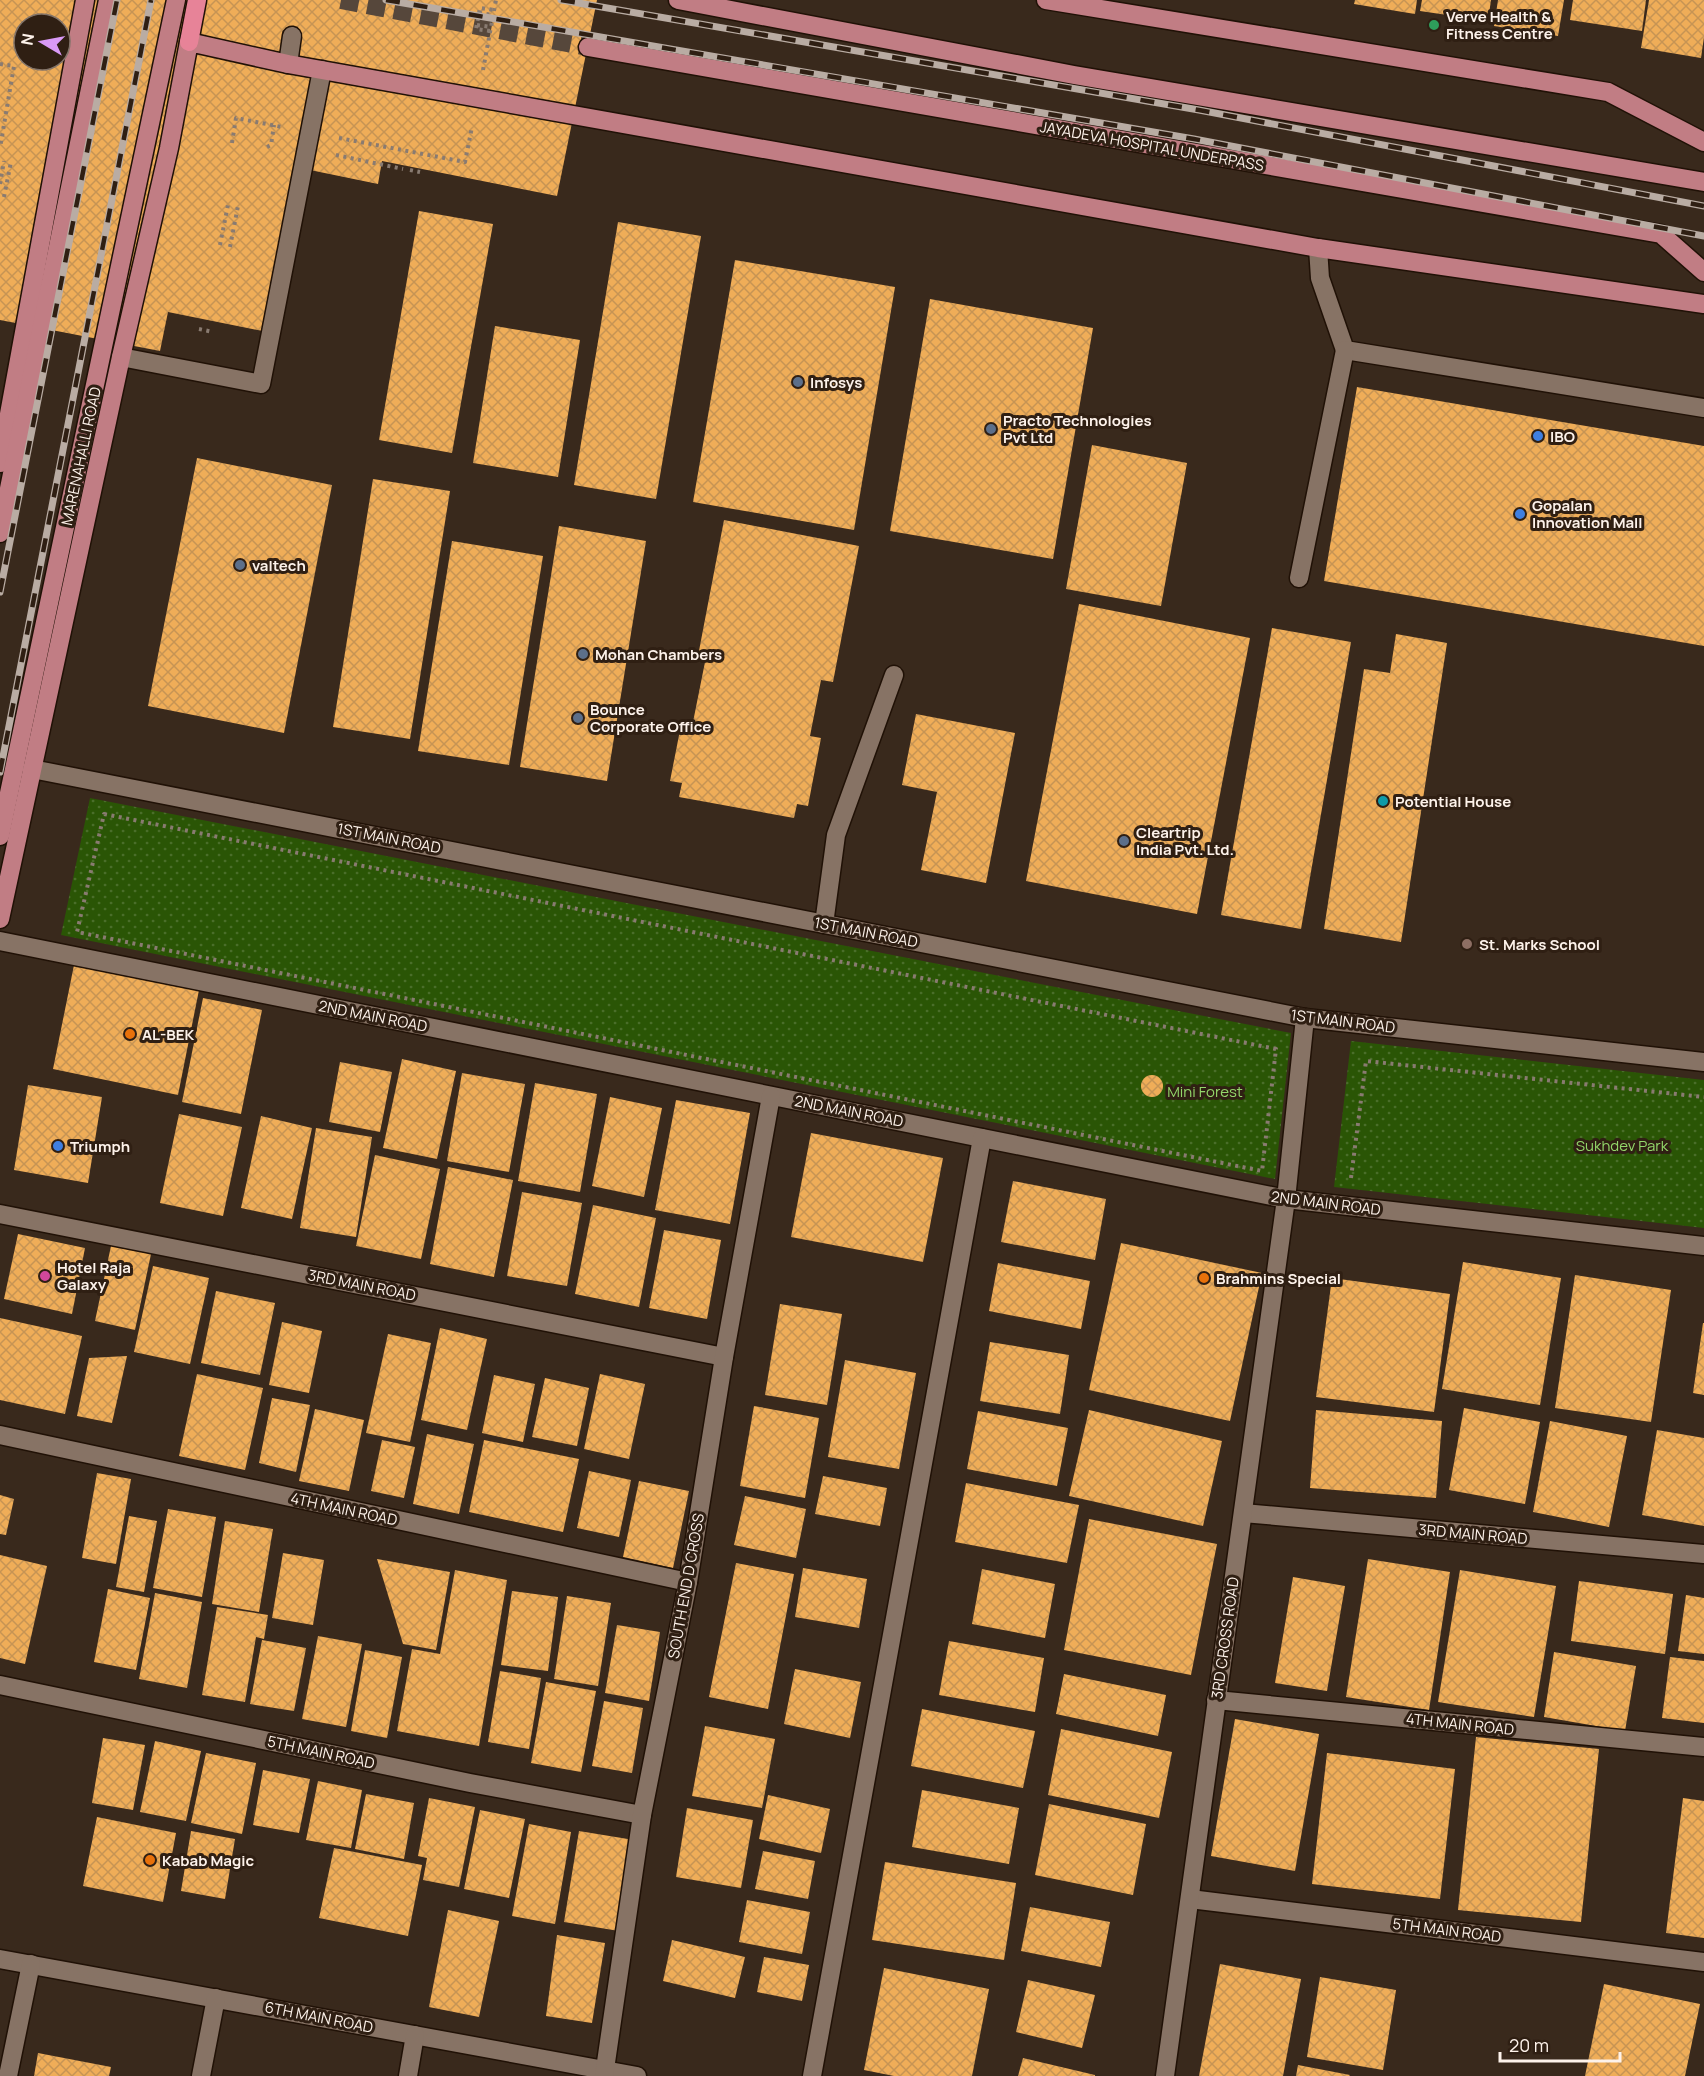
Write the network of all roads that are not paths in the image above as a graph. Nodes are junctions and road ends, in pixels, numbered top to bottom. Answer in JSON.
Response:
{"nodes":[{"id":1,"x":85,"y":0,"type":"edge"},
{"id":2,"x":108,"y":0,"type":"edge"},
{"id":3,"x":176,"y":0,"type":"edge"},
{"id":4,"x":197,"y":0,"type":"edge"},
{"id":5,"x":678,"y":0,"type":"edge"},
{"id":6,"x":1046,"y":0,"type":"edge"},
{"id":7,"x":292,"y":36,"type":"dead end"},
{"id":8,"x":189,"y":42,"type":"junction"},
{"id":9,"x":588,"y":47,"type":"tunnel mouth"},
{"id":10,"x":288,"y":64,"type":"junction"},
{"id":11,"x":322,"y":70,"type":"junction"},
{"id":12,"x":1704,"y":142,"type":"edge"},
{"id":13,"x":1704,"y":182,"type":"edge"},
{"id":14,"x":1318,"y":248,"type":"junction"},
{"id":15,"x":1704,"y":272,"type":"edge"},
{"id":16,"x":1704,"y":304,"type":"edge"},
{"id":17,"x":1345,"y":350,"type":"junction"},
{"id":18,"x":121,"y":357,"type":"junction"},
{"id":19,"x":1704,"y":408,"type":"edge"},
{"id":20,"x":0,"y":463,"type":"edge"},
{"id":21,"x":0,"y":533,"type":"edge"},
{"id":22,"x":1299,"y":578,"type":"dead end"},
{"id":23,"x":894,"y":675,"type":"dead end"},
{"id":24,"x":32,"y":769,"type":"junction"},
{"id":25,"x":0,"y":836,"type":"edge"},
{"id":26,"x":0,"y":919,"type":"edge"},
{"id":27,"x":824,"y":924,"type":"junction"},
{"id":28,"x":0,"y":941,"type":"edge"},
{"id":29,"x":1305,"y":1018,"type":"junction"},
{"id":30,"x":1704,"y":1062,"type":"edge"},
{"id":31,"x":771,"y":1096,"type":"junction"},
{"id":32,"x":982,"y":1138,"type":"junction"},
{"id":33,"x":1286,"y":1199,"type":"junction"},
{"id":34,"x":0,"y":1214,"type":"edge"},
{"id":35,"x":1704,"y":1246,"type":"edge"},
{"id":36,"x":724,"y":1357,"type":"junction"},
{"id":37,"x":0,"y":1435,"type":"edge"},
{"id":38,"x":1243,"y":1513,"type":"junction"},
{"id":39,"x":1704,"y":1554,"type":"edge"},
{"id":40,"x":688,"y":1582,"type":"junction"},
{"id":41,"x":0,"y":1685,"type":"edge"},
{"id":42,"x":1216,"y":1700,"type":"junction"},
{"id":43,"x":1704,"y":1747,"type":"edge"},
{"id":44,"x":642,"y":1815,"type":"junction"},
{"id":45,"x":1190,"y":1899,"type":"junction"},
{"id":46,"x":0,"y":1959,"type":"edge"},
{"id":47,"x":1704,"y":1962,"type":"edge"},
{"id":48,"x":31,"y":1964,"type":"junction"},
{"id":49,"x":216,"y":1998,"type":"junction"},
{"id":50,"x":416,"y":2035,"type":"junction"},
{"id":51,"x":605,"y":2073,"type":"edge"},
{"id":52,"x":8,"y":2076,"type":"edge"},
{"id":53,"x":201,"y":2076,"type":"edge"},
{"id":54,"x":408,"y":2076,"type":"edge"},
{"id":55,"x":637,"y":2076,"type":"edge"},
{"id":56,"x":812,"y":2076,"type":"edge"},
{"id":57,"x":1165,"y":2076,"type":"edge"}],
"edges":[{"from":1,"to":20,"type":"main road"},
{"from":2,"to":21,"type":"main road"},
{"from":3,"to":25,"type":"main road"},
{"from":4,"to":8,"type":"highway","name":"MARENAHALLI ROAD"},
{"from":5,"to":13,"type":"main road"},
{"from":6,"to":12,"type":"main road"},
{"from":7,"to":10,"type":"street"},
{"from":8,"to":10,"type":"main road"},
{"from":8,"to":18,"type":"main road","name":"MARENAHALLI ROAD"},
{"from":9,"to":15,"type":"main road","name":"JAYADEVA HOSPITAL UNDERPASS"},
{"from":10,"to":11,"type":"main road"},
{"from":11,"to":14,"type":"main road"},
{"from":11,"to":18,"type":"street"},
{"from":14,"to":16,"type":"main road"},
{"from":14,"to":17,"type":"street"},
{"from":17,"to":19,"type":"street"},
{"from":17,"to":22,"type":"street"},
{"from":18,"to":24,"type":"main road","name":"MARENAHALLI ROAD"},
{"from":23,"to":27,"type":"street"},
{"from":24,"to":26,"type":"main road","name":"MARENAHALLI ROAD"},
{"from":24,"to":27,"type":"street","name":"1ST MAIN ROAD"},
{"from":27,"to":29,"type":"street","name":"1ST MAIN ROAD"},
{"from":28,"to":31,"type":"street","name":"2ND MAIN ROAD"},
{"from":29,"to":30,"type":"street","name":"1ST MAIN ROAD"},
{"from":29,"to":33,"type":"street","name":"3RD CROSS ROAD"},
{"from":31,"to":32,"type":"street","name":"2ND MAIN ROAD"},
{"from":31,"to":36,"type":"street","name":"SOUTH END D CROSS"},
{"from":32,"to":33,"type":"street","name":"2ND MAIN ROAD"},
{"from":32,"to":56,"type":"street"},
{"from":33,"to":35,"type":"street","name":"2ND MAIN ROAD"},
{"from":33,"to":38,"type":"street","name":"3RD CROSS ROAD"},
{"from":34,"to":36,"type":"street","name":"3RD MAIN ROAD"},
{"from":36,"to":40,"type":"street","name":"SOUTH END D CROSS"},
{"from":37,"to":40,"type":"street","name":"4TH MAIN ROAD"},
{"from":38,"to":39,"type":"street","name":"3RD MAIN ROAD"},
{"from":38,"to":42,"type":"street","name":"3RD CROSS ROAD"},
{"from":40,"to":44,"type":"street","name":"SOUTH END D CROSS"},
{"from":41,"to":44,"type":"street","name":"5TH MAIN ROAD"},
{"from":42,"to":43,"type":"street","name":"4TH MAIN ROAD"},
{"from":42,"to":45,"type":"street","name":"3RD CROSS ROAD"},
{"from":44,"to":51,"type":"street","name":"SOUTH END D CROSS"},
{"from":45,"to":47,"type":"street","name":"5TH MAIN ROAD"},
{"from":45,"to":57,"type":"street","name":"3RD CROSS ROAD"},
{"from":46,"to":48,"type":"street","name":"6TH MAIN ROAD"},
{"from":48,"to":49,"type":"street","name":"6TH MAIN ROAD"},
{"from":48,"to":52,"type":"street"},
{"from":49,"to":50,"type":"street","name":"6TH MAIN ROAD"},
{"from":49,"to":53,"type":"street"},
{"from":50,"to":51,"type":"street","name":"6TH MAIN ROAD"},
{"from":50,"to":54,"type":"street"},
{"from":51,"to":55,"type":"street","name":"6TH MAIN ROAD"}]}
